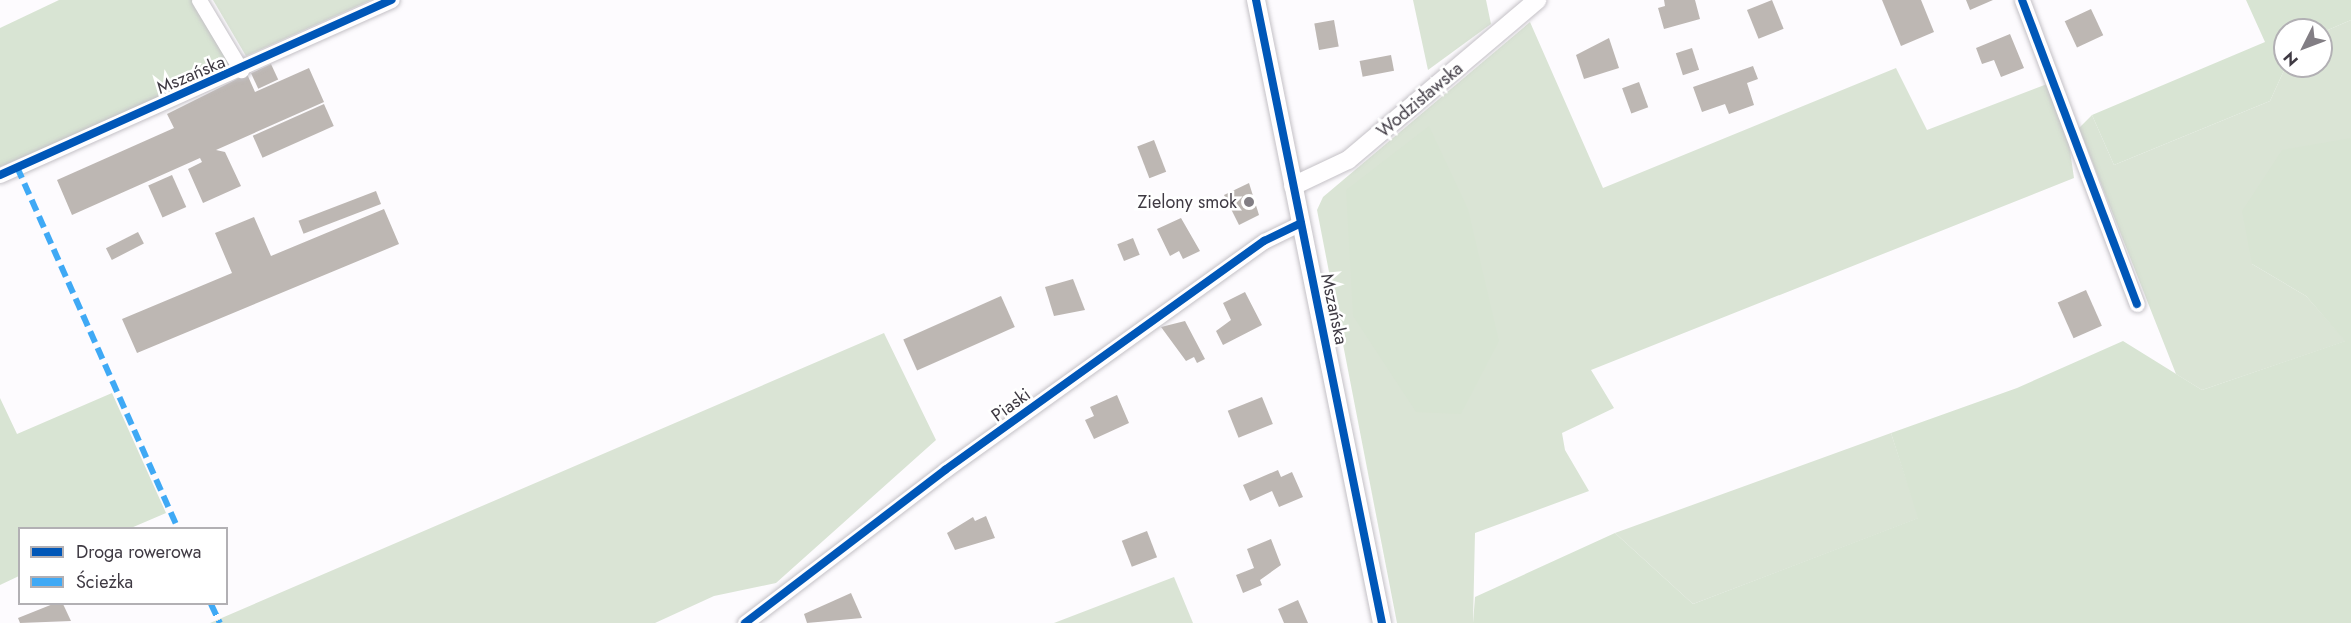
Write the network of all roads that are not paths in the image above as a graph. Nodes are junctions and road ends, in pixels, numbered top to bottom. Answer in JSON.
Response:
{"nodes":[{"id":1,"x":199,"y":0,"type":"edge"},
{"id":2,"x":392,"y":0,"type":"edge"},
{"id":3,"x":1256,"y":0,"type":"edge"},
{"id":4,"x":1537,"y":0,"type":"edge"},
{"id":5,"x":2022,"y":0,"type":"edge"},
{"id":6,"x":241,"y":70,"type":"junction"},
{"id":7,"x":0,"y":175,"type":"edge"},
{"id":8,"x":1293,"y":186,"type":"junction"},
{"id":9,"x":1301,"y":223,"type":"junction"},
{"id":10,"x":2137,"y":304,"type":"dead end"},
{"id":11,"x":745,"y":623,"type":"edge"},
{"id":12,"x":1382,"y":623,"type":"edge"}],
"edges":[{"from":1,"to":6,"type":"street"},
{"from":2,"to":6,"type":"street","name":"Mszańska"},
{"from":3,"to":8,"type":"street","name":"Mszańska"},
{"from":4,"to":8,"type":"street","name":"Wodzisławska"},
{"from":5,"to":10,"type":"street"},
{"from":6,"to":7,"type":"street","name":"Mszańska"},
{"from":8,"to":9,"type":"street","name":"Mszańska"},
{"from":9,"to":11,"type":"street","name":"Piaski"},
{"from":9,"to":12,"type":"street","name":"Mszańska"}]}
